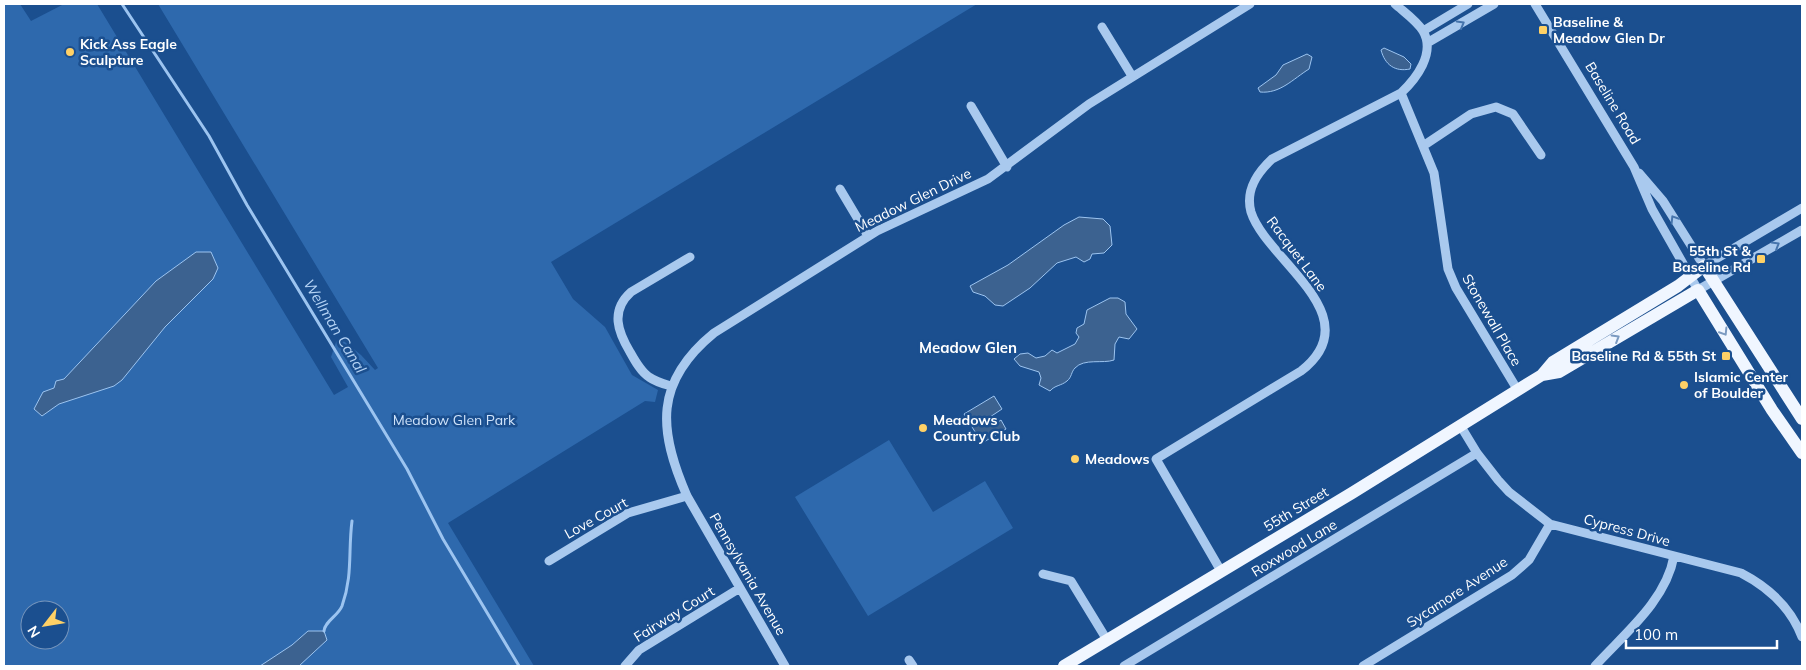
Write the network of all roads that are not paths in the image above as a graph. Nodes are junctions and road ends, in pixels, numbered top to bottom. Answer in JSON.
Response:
{"nodes":[{"id":1,"x":1249,"y":4,"type":"edge"},
{"id":2,"x":1395,"y":4,"type":"edge"},
{"id":3,"x":1468,"y":4,"type":"edge"},
{"id":4,"x":1494,"y":4,"type":"edge"},
{"id":5,"x":1535,"y":4,"type":"edge"},
{"id":6,"x":1102,"y":27,"type":"dead end"},
{"id":7,"x":1423,"y":31,"type":"junction"},
{"id":8,"x":1427,"y":43,"type":"junction"},
{"id":9,"x":1132,"y":76,"type":"junction"},
{"id":10,"x":1401,"y":93,"type":"junction"},
{"id":11,"x":971,"y":106,"type":"dead end"},
{"id":12,"x":1422,"y":146,"type":"junction"},
{"id":13,"x":1541,"y":155,"type":"dead end"},
{"id":14,"x":1007,"y":167,"type":"junction"},
{"id":15,"x":1634,"y":167,"type":"junction"},
{"id":16,"x":840,"y":189,"type":"dead end"},
{"id":17,"x":1802,"y":208,"type":"edge"},
{"id":18,"x":1802,"y":230,"type":"edge"},
{"id":19,"x":868,"y":236,"type":"junction"},
{"id":20,"x":690,"y":257,"type":"dead end"},
{"id":21,"x":1704,"y":266,"type":"junction"},
{"id":22,"x":1690,"y":277,"type":"junction"},
{"id":23,"x":1714,"y":282,"type":"junction"},
{"id":24,"x":1698,"y":290,"type":"junction"},
{"id":25,"x":1542,"y":375,"type":"junction"},
{"id":26,"x":671,"y":386,"type":"junction"},
{"id":27,"x":1517,"y":389,"type":"junction"},
{"id":28,"x":1802,"y":419,"type":"edge"},
{"id":29,"x":1460,"y":424,"type":"junction"},
{"id":30,"x":1477,"y":453,"type":"junction"},
{"id":31,"x":1802,"y":453,"type":"edge"},
{"id":32,"x":687,"y":496,"type":"junction"},
{"id":33,"x":1550,"y":524,"type":"junction"},
{"id":34,"x":1674,"y":556,"type":"junction"},
{"id":35,"x":549,"y":561,"type":"dead end"},
{"id":36,"x":1221,"y":571,"type":"junction"},
{"id":37,"x":1043,"y":574,"type":"dead end"},
{"id":38,"x":740,"y":588,"type":"junction"},
{"id":39,"x":1802,"y":637,"type":"edge"},
{"id":40,"x":1106,"y":640,"type":"junction"},
{"id":41,"x":625,"y":666,"type":"edge"},
{"id":42,"x":785,"y":666,"type":"edge"},
{"id":43,"x":1064,"y":666,"type":"edge"},
{"id":44,"x":1124,"y":666,"type":"edge"},
{"id":45,"x":1363,"y":666,"type":"edge"},
{"id":46,"x":1595,"y":666,"type":"edge"}],
"edges":[{"from":1,"to":9,"type":"street","name":"Meadow Glen Drive"},
{"from":2,"to":7,"type":"street"},
{"from":3,"to":7,"type":"street"},
{"from":8,"to":4,"type":"street","one_way":true},
{"from":5,"to":15,"type":"street","name":"Baseline Road"},
{"from":6,"to":9,"type":"street"},
{"from":7,"to":8,"type":"street","name":"Racquet Lane"},
{"from":8,"to":10,"type":"street","name":"Racquet Lane"},
{"from":9,"to":14,"type":"street","name":"Meadow Glen Drive"},
{"from":10,"to":12,"type":"street","name":"Stonewall Place"},
{"from":10,"to":36,"type":"street","name":"Racquet Lane"},
{"from":11,"to":14,"type":"street"},
{"from":12,"to":13,"type":"street"},
{"from":12,"to":27,"type":"street","name":"Stonewall Place"},
{"from":14,"to":19,"type":"street","name":"Meadow Glen Drive"},
{"from":21,"to":15,"type":"street","name":"Baseline Road","one_way":true},
{"from":15,"to":22,"type":"street","name":"Baseline Road"},
{"from":16,"to":19,"type":"street"},
{"from":17,"to":21,"type":"street","name":"55th Street"},
{"from":23,"to":18,"type":"street","name":"55th Street","one_way":true},
{"from":19,"to":26,"type":"street","name":"Meadow Glen Drive"},
{"from":20,"to":26,"type":"street"},
{"from":21,"to":22,"type":"main road","name":"55th Street"},
{"from":21,"to":23,"type":"main road","name":"Baseline Road"},
{"from":22,"to":24,"type":"street","name":"Baseline Road"},
{"from":22,"to":25,"type":"main road","name":"55th Street"},
{"from":23,"to":24,"type":"street","name":"55th Street"},
{"from":23,"to":28,"type":"main road","name":"Baseline Road"},
{"from":25,"to":24,"type":"main road","name":"55th Street","one_way":true},
{"from":24,"to":31,"type":"main road","name":"Baseline Road","one_way":true},
{"from":25,"to":27,"type":"main road","name":"55th Street"},
{"from":26,"to":32,"type":"street","name":"Meadow Glen Drive"},
{"from":27,"to":29,"type":"main road","name":"55th Street"},
{"from":29,"to":30,"type":"street","name":"Cypress Drive"},
{"from":29,"to":36,"type":"main road","name":"55th Street"},
{"from":30,"to":33,"type":"street","name":"Cypress Drive"},
{"from":30,"to":44,"type":"street","name":"Roxwood Lane"},
{"from":32,"to":35,"type":"street","name":"Love Court"},
{"from":32,"to":38,"type":"street","name":"Pennsylvania Avenue"},
{"from":33,"to":34,"type":"street","name":"Cypress Drive"},
{"from":33,"to":45,"type":"street","name":"Sycamore Avenue"},
{"from":34,"to":39,"type":"street","name":"Cypress Drive"},
{"from":34,"to":46,"type":"street"},
{"from":36,"to":40,"type":"main road","name":"55th Street"},
{"from":37,"to":40,"type":"street"},
{"from":38,"to":41,"type":"street","name":"Fairway Court"},
{"from":38,"to":42,"type":"street","name":"Pennsylvania Avenue"},
{"from":40,"to":43,"type":"main road","name":"55th Street"}]}
